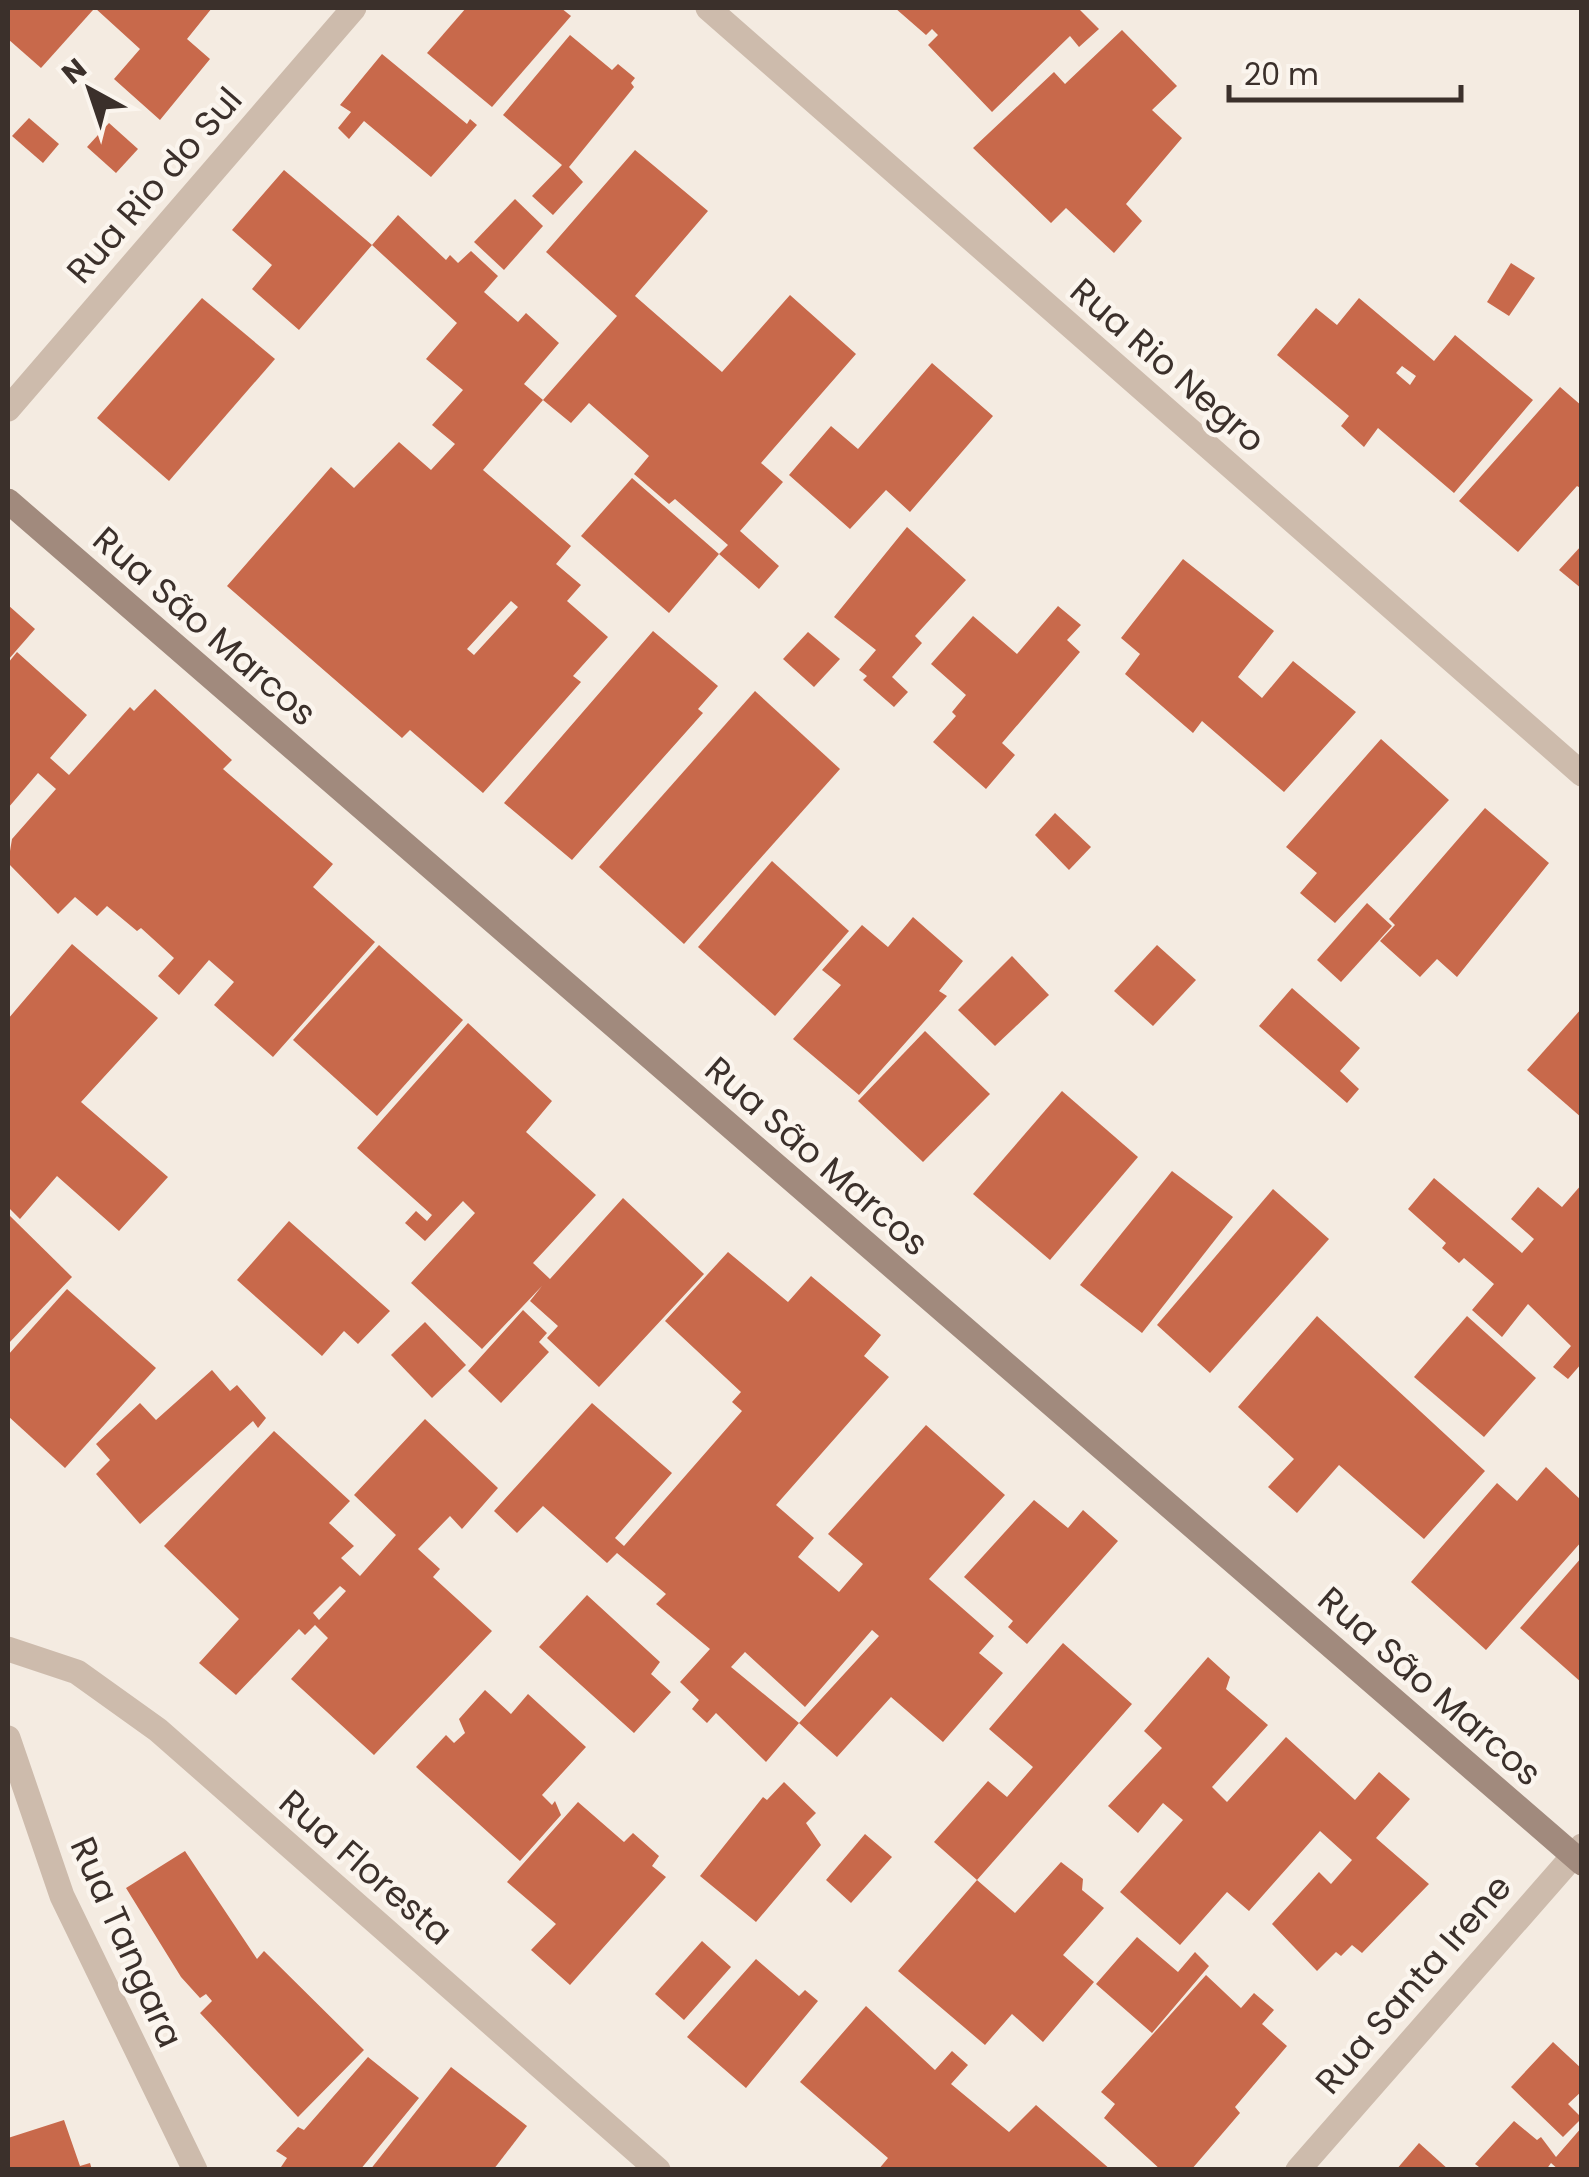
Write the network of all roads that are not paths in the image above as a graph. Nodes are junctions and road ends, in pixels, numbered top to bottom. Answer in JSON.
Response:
{"nodes":[{"id":1,"x":354,"y":8,"type":"edge"},
{"id":2,"x":708,"y":8,"type":"edge"},
{"id":3,"x":8,"y":409,"type":"edge"},
{"id":4,"x":8,"y":501,"type":"edge"},
{"id":5,"x":1582,"y":774,"type":"edge"},
{"id":6,"x":8,"y":1649,"type":"edge"},
{"id":7,"x":8,"y":1738,"type":"edge"},
{"id":8,"x":1579,"y":1855,"type":"edge"},
{"id":9,"x":194,"y":2170,"type":"edge"},
{"id":10,"x":658,"y":2170,"type":"edge"},
{"id":11,"x":1298,"y":2170,"type":"edge"}],
"edges":[{"from":1,"to":3,"type":"street","name":"Rua Rio do Sul"},
{"from":2,"to":5,"type":"street","name":"Rua Rio Negro"},
{"from":4,"to":8,"type":"street","name":"Rua São Marcos"},
{"from":6,"to":10,"type":"street","name":"Rua Floresta"},
{"from":7,"to":9,"type":"street","name":"Rua Tangara"},
{"from":8,"to":11,"type":"street","name":"Rua Santa Irene"}]}
